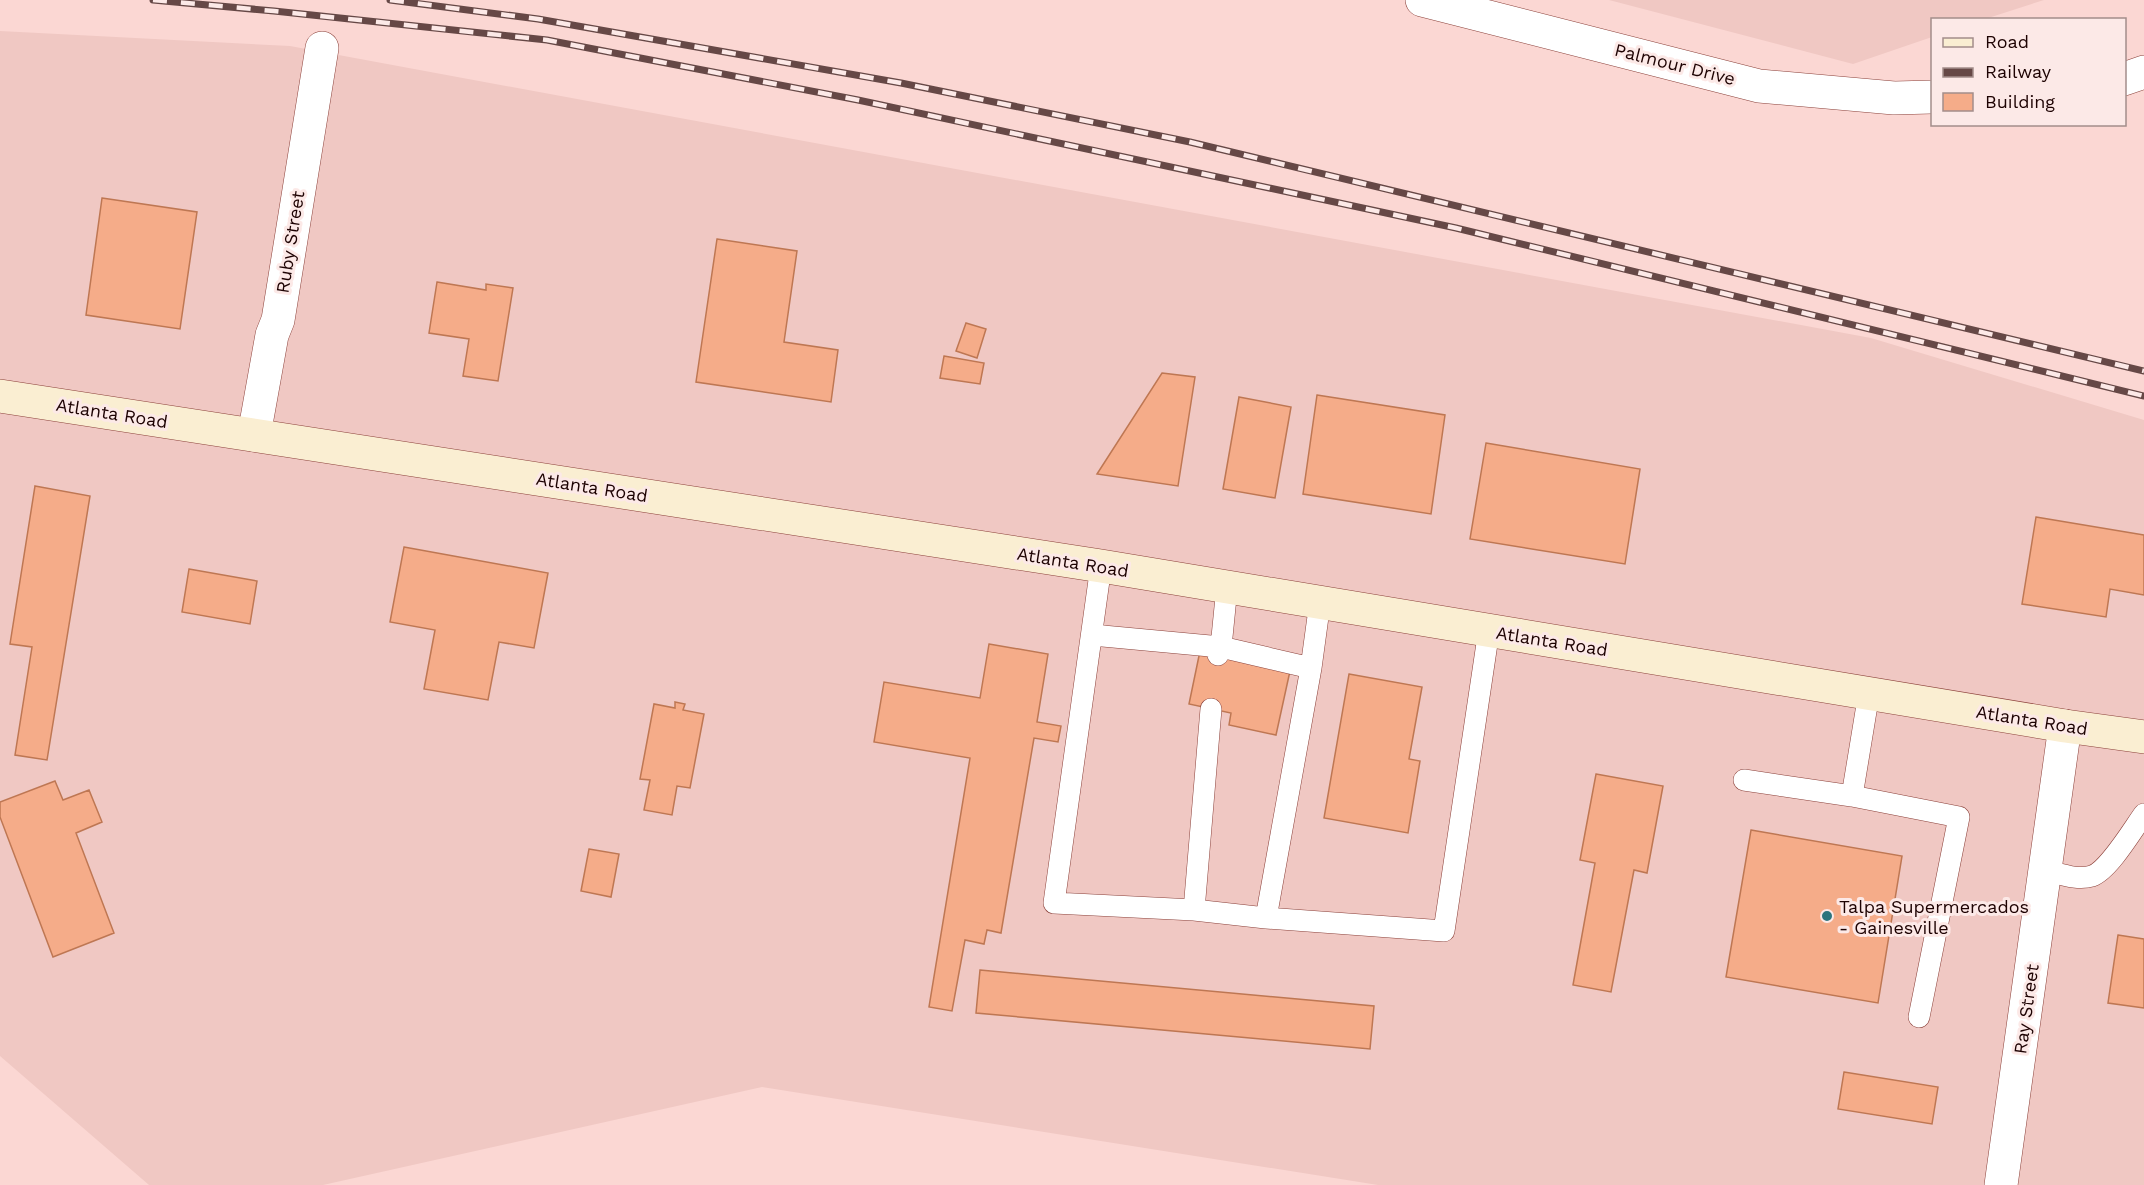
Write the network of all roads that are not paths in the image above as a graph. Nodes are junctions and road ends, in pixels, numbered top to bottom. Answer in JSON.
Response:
{"nodes":[{"id":1,"x":1422,"y":0,"type":"edge"},
{"id":2,"x":322,"y":48,"type":"dead end"},
{"id":3,"x":2144,"y":72,"type":"edge"},
{"id":4,"x":2126,"y":78,"type":"edge"},
{"id":5,"x":1931,"y":97,"type":"edge"},
{"id":6,"x":0,"y":396,"type":"edge"},
{"id":7,"x":255,"y":435,"type":"junction"},
{"id":8,"x":1101,"y":566,"type":"junction"},
{"id":9,"x":1227,"y":587,"type":"junction"},
{"id":10,"x":1320,"y":602,"type":"junction"},
{"id":11,"x":1489,"y":630,"type":"junction"},
{"id":12,"x":1092,"y":635,"type":"junction"},
{"id":13,"x":1220,"y":651,"type":"junction"},
{"id":14,"x":1311,"y":668,"type":"junction"},
{"id":15,"x":1869,"y":693,"type":"junction"},
{"id":16,"x":1211,"y":709,"type":"dead end"},
{"id":17,"x":2065,"y":726,"type":"junction"},
{"id":18,"x":2144,"y":737,"type":"edge"},
{"id":19,"x":1744,"y":780,"type":"dead end"},
{"id":20,"x":1852,"y":796,"type":"junction"},
{"id":21,"x":2144,"y":814,"type":"edge"},
{"id":22,"x":2045,"y":870,"type":"junction"},
{"id":23,"x":1194,"y":910,"type":"junction"},
{"id":24,"x":1266,"y":918,"type":"junction"},
{"id":25,"x":1918,"y":1017,"type":"dead end"},
{"id":26,"x":2001,"y":1185,"type":"edge"}],
"edges":[{"from":1,"to":5,"type":"street","name":"Palmour Drive"},
{"from":2,"to":7,"type":"street","name":"Ruby Street"},
{"from":3,"to":4,"type":"street"},
{"from":6,"to":7,"type":"main road","name":"Atlanta Road"},
{"from":7,"to":8,"type":"main road","name":"Atlanta Road"},
{"from":8,"to":9,"type":"main road","name":"Atlanta Road"},
{"from":8,"to":12,"type":"lane"},
{"from":9,"to":10,"type":"main road","name":"Atlanta Road"},
{"from":9,"to":13,"type":"lane"},
{"from":10,"to":11,"type":"main road","name":"Atlanta Road"},
{"from":10,"to":14,"type":"lane"},
{"from":11,"to":15,"type":"main road","name":"Atlanta Road"},
{"from":11,"to":24,"type":"lane"},
{"from":12,"to":13,"type":"lane"},
{"from":12,"to":23,"type":"lane"},
{"from":13,"to":14,"type":"lane"},
{"from":14,"to":24,"type":"lane"},
{"from":15,"to":17,"type":"main road","name":"Atlanta Road"},
{"from":15,"to":20,"type":"lane"},
{"from":16,"to":23,"type":"lane"},
{"from":17,"to":18,"type":"main road","name":"Atlanta Road"},
{"from":17,"to":22,"type":"street","name":"Ray Street"},
{"from":19,"to":20,"type":"lane"},
{"from":20,"to":25,"type":"lane"},
{"from":21,"to":22,"type":"lane"},
{"from":22,"to":26,"type":"street","name":"Ray Street"},
{"from":23,"to":24,"type":"lane"}]}
